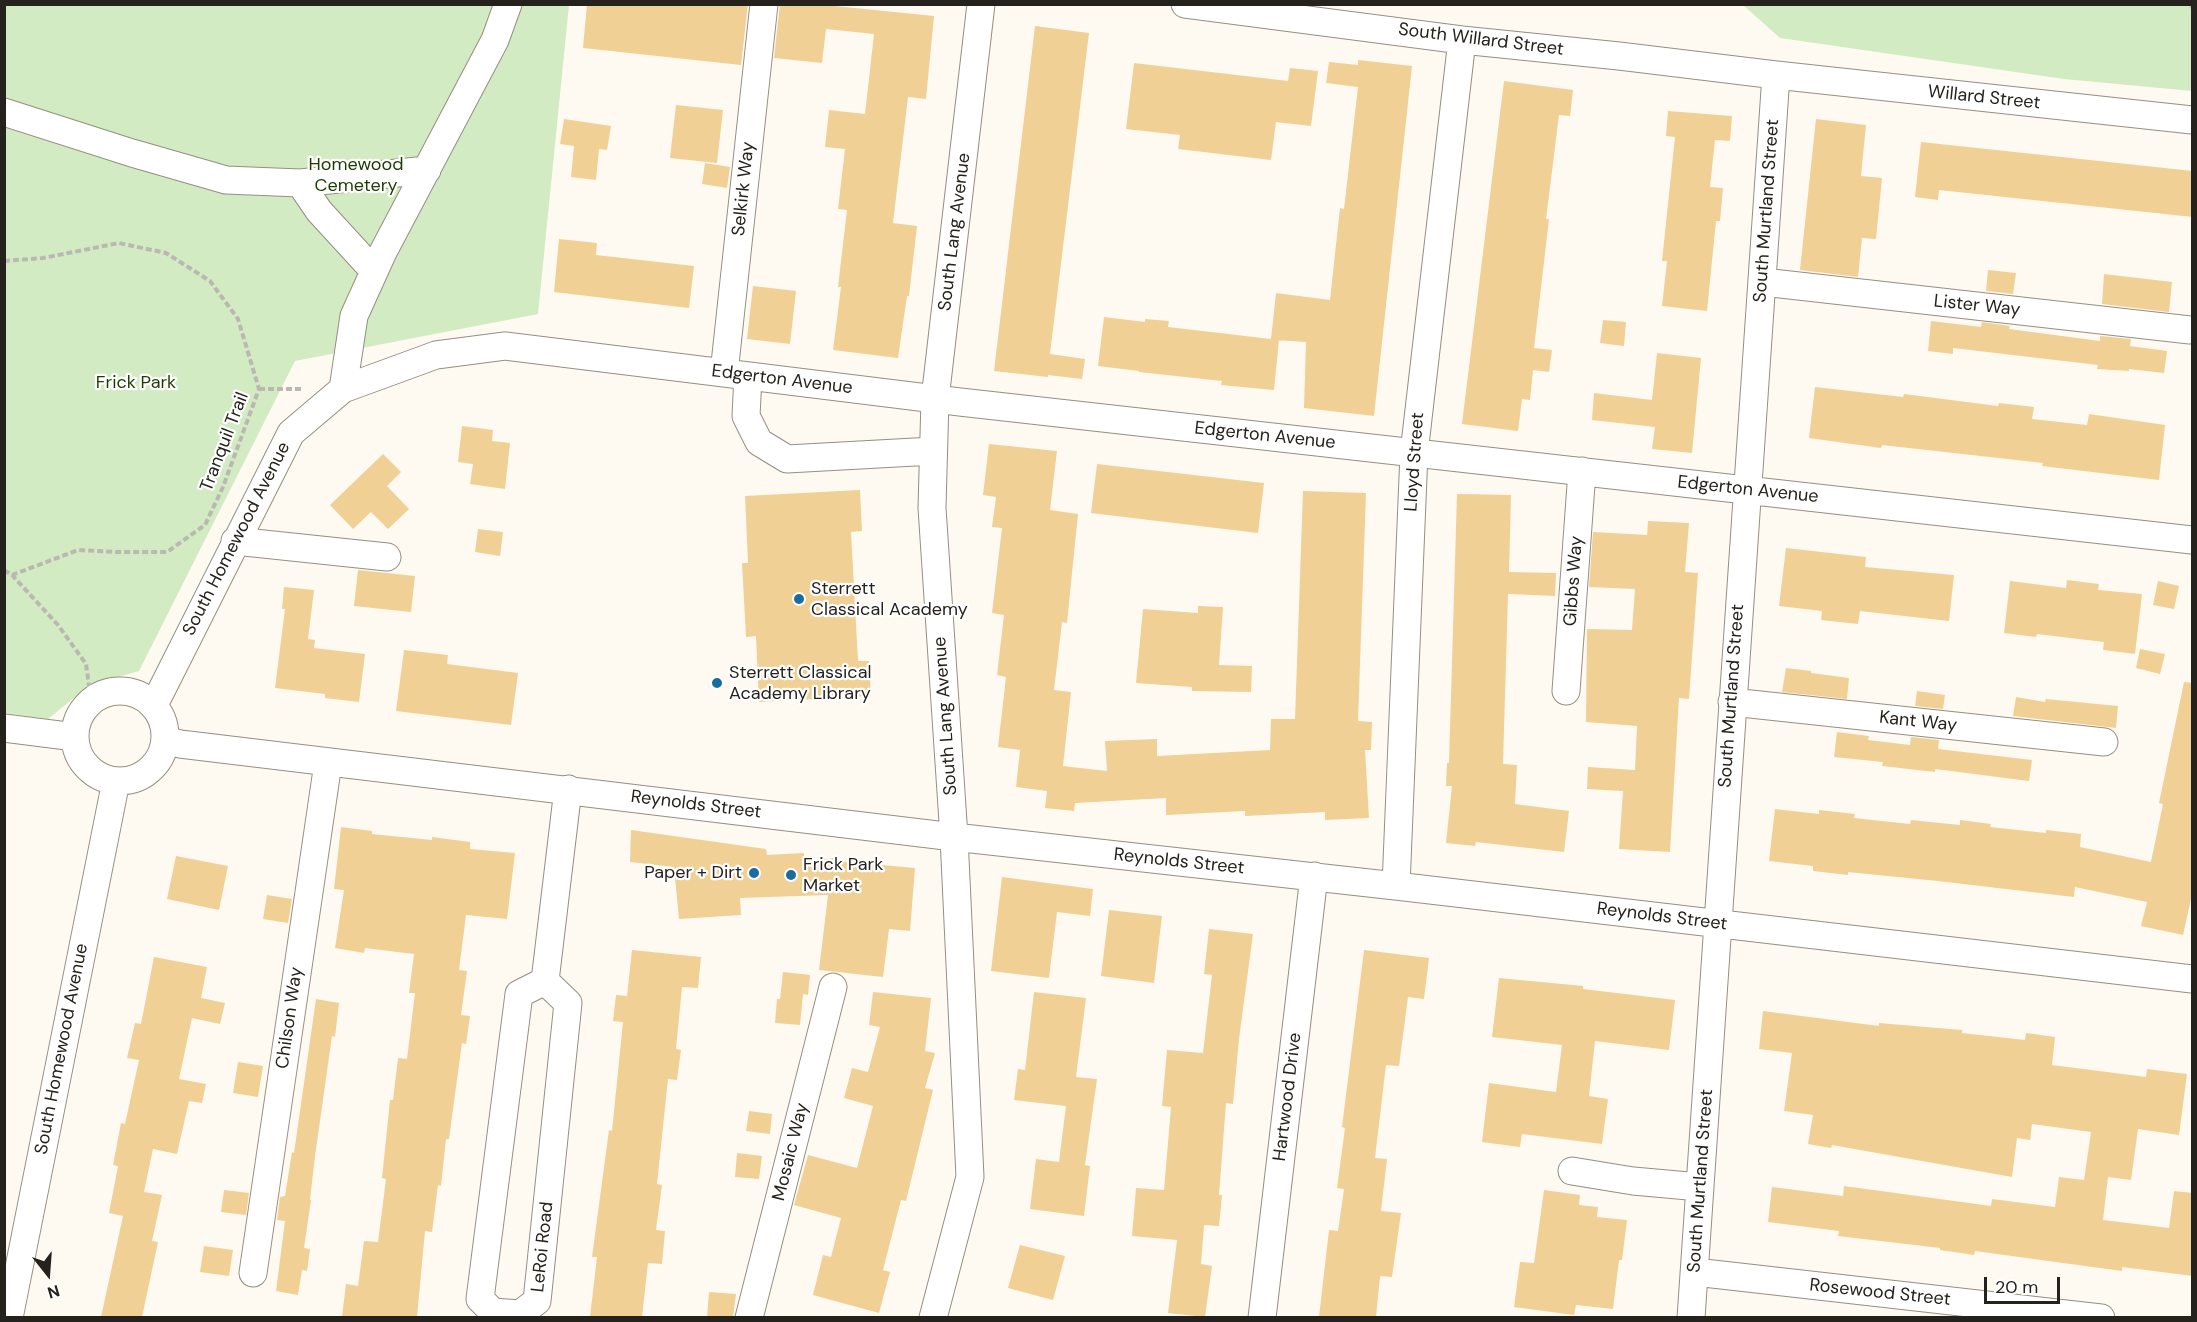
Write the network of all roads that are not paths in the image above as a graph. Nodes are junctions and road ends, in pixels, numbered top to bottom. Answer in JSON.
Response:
{"nodes":[{"id":1,"x":508,"y":4,"type":"edge"},
{"id":2,"x":764,"y":4,"type":"edge"},
{"id":3,"x":981,"y":4,"type":"edge"},
{"id":4,"x":1185,"y":4,"type":"edge"},
{"id":5,"x":1345,"y":14,"type":"edge"},
{"id":6,"x":1462,"y":40,"type":"junction"},
{"id":7,"x":1776,"y":75,"type":"junction"},
{"id":8,"x":4,"y":111,"type":"edge"},
{"id":9,"x":2193,"y":120,"type":"edge"},
{"id":10,"x":427,"y":170,"type":"junction"},
{"id":11,"x":300,"y":183,"type":"junction"},
{"id":12,"x":374,"y":271,"type":"junction"},
{"id":13,"x":1763,"y":282,"type":"junction"},
{"id":14,"x":2190,"y":330,"type":"dead end"},
{"id":15,"x":736,"y":375,"type":"junction"},
{"id":16,"x":343,"y":389,"type":"junction"},
{"id":17,"x":935,"y":399,"type":"junction"},
{"id":18,"x":933,"y":451,"type":"junction"},
{"id":19,"x":1413,"y":453,"type":"junction"},
{"id":20,"x":1582,"y":471,"type":"junction"},
{"id":21,"x":1747,"y":490,"type":"junction"},
{"id":22,"x":2193,"y":540,"type":"edge"},
{"id":23,"x":235,"y":541,"type":"junction"},
{"id":24,"x":387,"y":557,"type":"dead end"},
{"id":25,"x":1566,"y":691,"type":"dead end"},
{"id":26,"x":1732,"y":702,"type":"junction"},
{"id":27,"x":154,"y":705,"type":"junction"},
{"id":28,"x":4,"y":728,"type":"edge"},
{"id":29,"x":75,"y":737,"type":"junction"},
{"id":30,"x":166,"y":740,"type":"junction"},
{"id":31,"x":2104,"y":742,"type":"dead end"},
{"id":32,"x":328,"y":763,"type":"junction"},
{"id":33,"x":116,"y":782,"type":"junction"},
{"id":34,"x":568,"y":789,"type":"junction"},
{"id":35,"x":954,"y":837,"type":"junction"},
{"id":36,"x":1314,"y":876,"type":"junction"},
{"id":37,"x":1396,"y":886,"type":"junction"},
{"id":38,"x":1718,"y":924,"type":"junction"},
{"id":39,"x":2193,"y":979,"type":"edge"},
{"id":40,"x":545,"y":981,"type":"junction"},
{"id":41,"x":833,"y":987,"type":"dead end"},
{"id":42,"x":1572,"y":1171,"type":"dead end"},
{"id":43,"x":1700,"y":1187,"type":"junction"},
{"id":44,"x":12,"y":1264,"type":"edge"},
{"id":45,"x":1695,"y":1272,"type":"junction"},
{"id":46,"x":253,"y":1273,"type":"dead end"},
{"id":47,"x":537,"y":1309,"type":"edge"},
{"id":48,"x":9,"y":1317,"type":"edge"},
{"id":49,"x":749,"y":1317,"type":"edge"},
{"id":50,"x":933,"y":1317,"type":"edge"},
{"id":51,"x":1262,"y":1317,"type":"edge"},
{"id":52,"x":1691,"y":1317,"type":"edge"},
{"id":53,"x":2101,"y":1317,"type":"edge"}],
"edges":[{"from":1,"to":10,"type":"street"},
{"from":2,"to":15,"type":"street","name":"Selkirk Way"},
{"from":3,"to":17,"type":"street","name":"South Lang Avenue"},
{"from":4,"to":5,"type":"street","name":"South Willard Street"},
{"from":5,"to":6,"type":"street","name":"South Willard Street"},
{"from":6,"to":7,"type":"street","name":"South Willard Street"},
{"from":6,"to":19,"type":"street","name":"Lloyd Street"},
{"from":7,"to":9,"type":"street","name":"Willard Street"},
{"from":7,"to":13,"type":"street","name":"South Murtland Street"},
{"from":8,"to":11,"type":"street"},
{"from":10,"to":11,"type":"street"},
{"from":10,"to":12,"type":"street"},
{"from":11,"to":12,"type":"street"},
{"from":12,"to":16,"type":"street"},
{"from":13,"to":14,"type":"street","name":"Lister Way"},
{"from":13,"to":21,"type":"street","name":"South Murtland Street"},
{"from":15,"to":16,"type":"street","name":"Edgerton Avenue"},
{"from":15,"to":17,"type":"street","name":"Edgerton Avenue"},
{"from":15,"to":18,"type":"street","name":"Selkirk Way"},
{"from":16,"to":23,"type":"street","name":"South Homewood Avenue"},
{"from":17,"to":18,"type":"street","name":"South Lang Avenue"},
{"from":17,"to":19,"type":"street","name":"Edgerton Avenue"},
{"from":18,"to":35,"type":"street","name":"South Lang Avenue"},
{"from":19,"to":20,"type":"street","name":"Edgerton Avenue"},
{"from":19,"to":37,"type":"street","name":"Lloyd Street"},
{"from":20,"to":21,"type":"street","name":"Edgerton Avenue"},
{"from":20,"to":25,"type":"street","name":"Gibbs Way"},
{"from":21,"to":22,"type":"street","name":"Edgerton Avenue"},
{"from":21,"to":26,"type":"street","name":"South Murtland Street"},
{"from":23,"to":24,"type":"street"},
{"from":23,"to":27,"type":"street","name":"South Homewood Avenue"},
{"from":26,"to":31,"type":"street","name":"Kant Way"},
{"from":26,"to":38,"type":"street","name":"South Murtland Street"},
{"from":27,"to":29,"type":"street"},
{"from":27,"to":30,"type":"street"},
{"from":28,"to":29,"type":"street"},
{"from":29,"to":33,"type":"street"},
{"from":30,"to":32,"type":"street","name":"Reynolds Street"},
{"from":30,"to":33,"type":"street"},
{"from":32,"to":34,"type":"street","name":"Reynolds Street"},
{"from":32,"to":46,"type":"street","name":"Chilson Way"},
{"from":33,"to":44,"type":"street","name":"South Homewood Avenue"},
{"from":34,"to":35,"type":"street","name":"Reynolds Street"},
{"from":34,"to":40,"type":"street"},
{"from":35,"to":36,"type":"street","name":"Reynolds Street"},
{"from":35,"to":50,"type":"street","name":"South Lang Avenue"},
{"from":36,"to":37,"type":"street","name":"Reynolds Street"},
{"from":36,"to":51,"type":"street","name":"Hartwood Drive"},
{"from":37,"to":38,"type":"street","name":"Reynolds Street"},
{"from":38,"to":39,"type":"street","name":"Reynolds Street"},
{"from":38,"to":43,"type":"street","name":"South Murtland Street"},
{"from":40,"to":47,"type":"street","name":"LeRoi Road"},
{"from":40,"to":47,"type":"street","name":"LeRoi Road"},
{"from":41,"to":49,"type":"street","name":"Mosaic Way"},
{"from":42,"to":43,"type":"street"},
{"from":43,"to":45,"type":"street","name":"South Murtland Street"},
{"from":44,"to":48,"type":"street","name":"South Homewood Avenue"},
{"from":45,"to":52,"type":"street","name":"South Murtland Street"},
{"from":45,"to":53,"type":"street","name":"Rosewood Street"}]}
